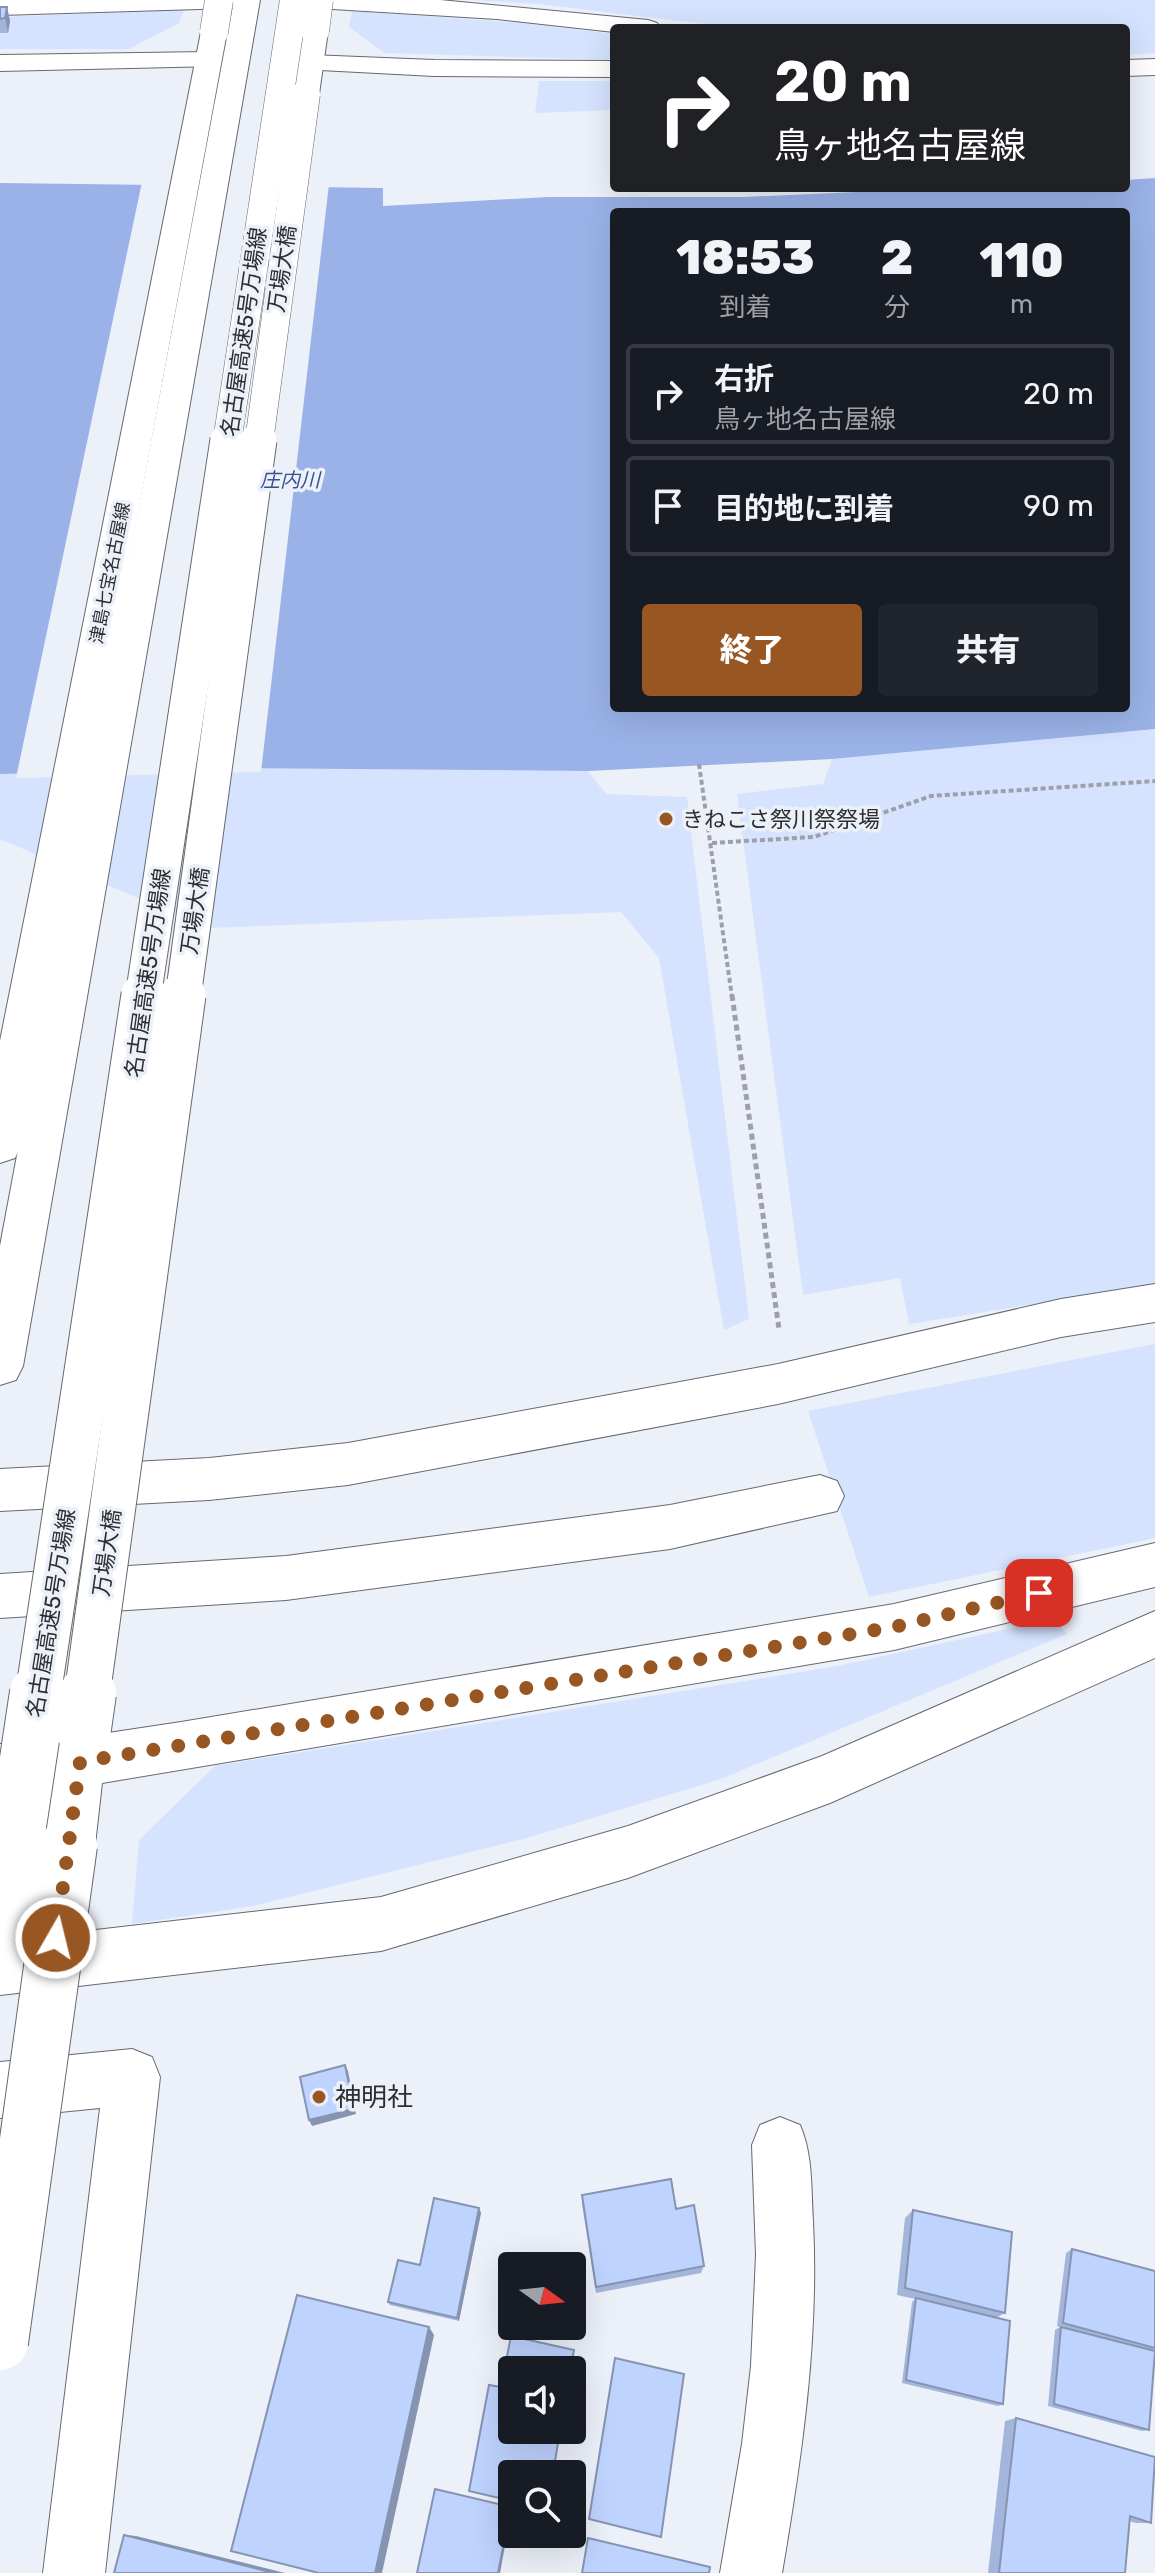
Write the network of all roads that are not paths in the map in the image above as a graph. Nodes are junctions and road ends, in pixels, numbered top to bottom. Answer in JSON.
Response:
{"nodes":[{"id":1,"x":219,"y":0,"type":"edge"},
{"id":2,"x":232,"y":0,"type":"edge"},
{"id":3,"x":247,"y":0,"type":"edge"},
{"id":4,"x":318,"y":0,"type":"edge"},
{"id":5,"x":0,"y":7,"type":"edge"},
{"id":6,"x":304,"y":16,"type":"edge"},
{"id":7,"x":612,"y":24,"type":"edge"},
{"id":8,"x":0,"y":63,"type":"edge"},
{"id":9,"x":1155,"y":67,"type":"edge"},
{"id":10,"x":1130,"y":68,"type":"edge"},
{"id":11,"x":610,"y":69,"type":"edge"},
{"id":12,"x":205,"y":76,"type":"junction"},
{"id":13,"x":308,"y":78,"type":"junction"},
{"id":14,"x":0,"y":1146,"type":"edge"},
{"id":15,"x":1155,"y":1303,"type":"edge"},
{"id":16,"x":0,"y":1366,"type":"edge"},
{"id":17,"x":0,"y":1490,"type":"edge"},
{"id":18,"x":820,"y":1496,"type":"dead end"},
{"id":19,"x":1155,"y":1565,"type":"edge"},
{"id":20,"x":0,"y":1596,"type":"edge"},
{"id":21,"x":1155,"y":1634,"type":"edge"},
{"id":22,"x":82,"y":1745,"type":"junction"},
{"id":23,"x":0,"y":1769,"type":"edge"},
{"id":24,"x":0,"y":1945,"type":"edge"},
{"id":25,"x":0,"y":1968,"type":"edge"},
{"id":26,"x":0,"y":2090,"type":"edge"},
{"id":27,"x":780,"y":2145,"type":"dead end"},
{"id":28,"x":0,"y":2342,"type":"edge"},
{"id":29,"x":74,"y":2573,"type":"edge"},
{"id":30,"x":751,"y":2573,"type":"edge"}],
"edges":[{"from":1,"to":12,"type":"main road","name":"津島七宝名古屋線","bridge":true},
{"from":2,"to":5,"type":"main road"},
{"from":3,"to":16,"type":"main road"},
{"from":4,"to":6,"type":"main road","bridge":true},
{"from":4,"to":7,"type":"main road"},
{"from":6,"to":13,"type":"main road"},
{"from":6,"to":24,"type":"main road","name":"名古屋高速5号万場線","bridge":true},
{"from":8,"to":12,"type":"main road"},
{"from":9,"to":10,"type":"main road"},
{"from":11,"to":13,"type":"main road"},
{"from":12,"to":14,"type":"main road","name":"津島七宝名古屋線"},
{"from":13,"to":22,"type":"main road","name":"万場大橋","bridge":true},
{"from":15,"to":17,"type":"main road"},
{"from":18,"to":20,"type":"main road"},
{"from":19,"to":22,"type":"main road"},
{"from":21,"to":25,"type":"main road"},
{"from":22,"to":23,"type":"main road"},
{"from":22,"to":28,"type":"main road","bridge":true},
{"from":26,"to":29,"type":"main road"},
{"from":27,"to":30,"type":"main road"}]}
